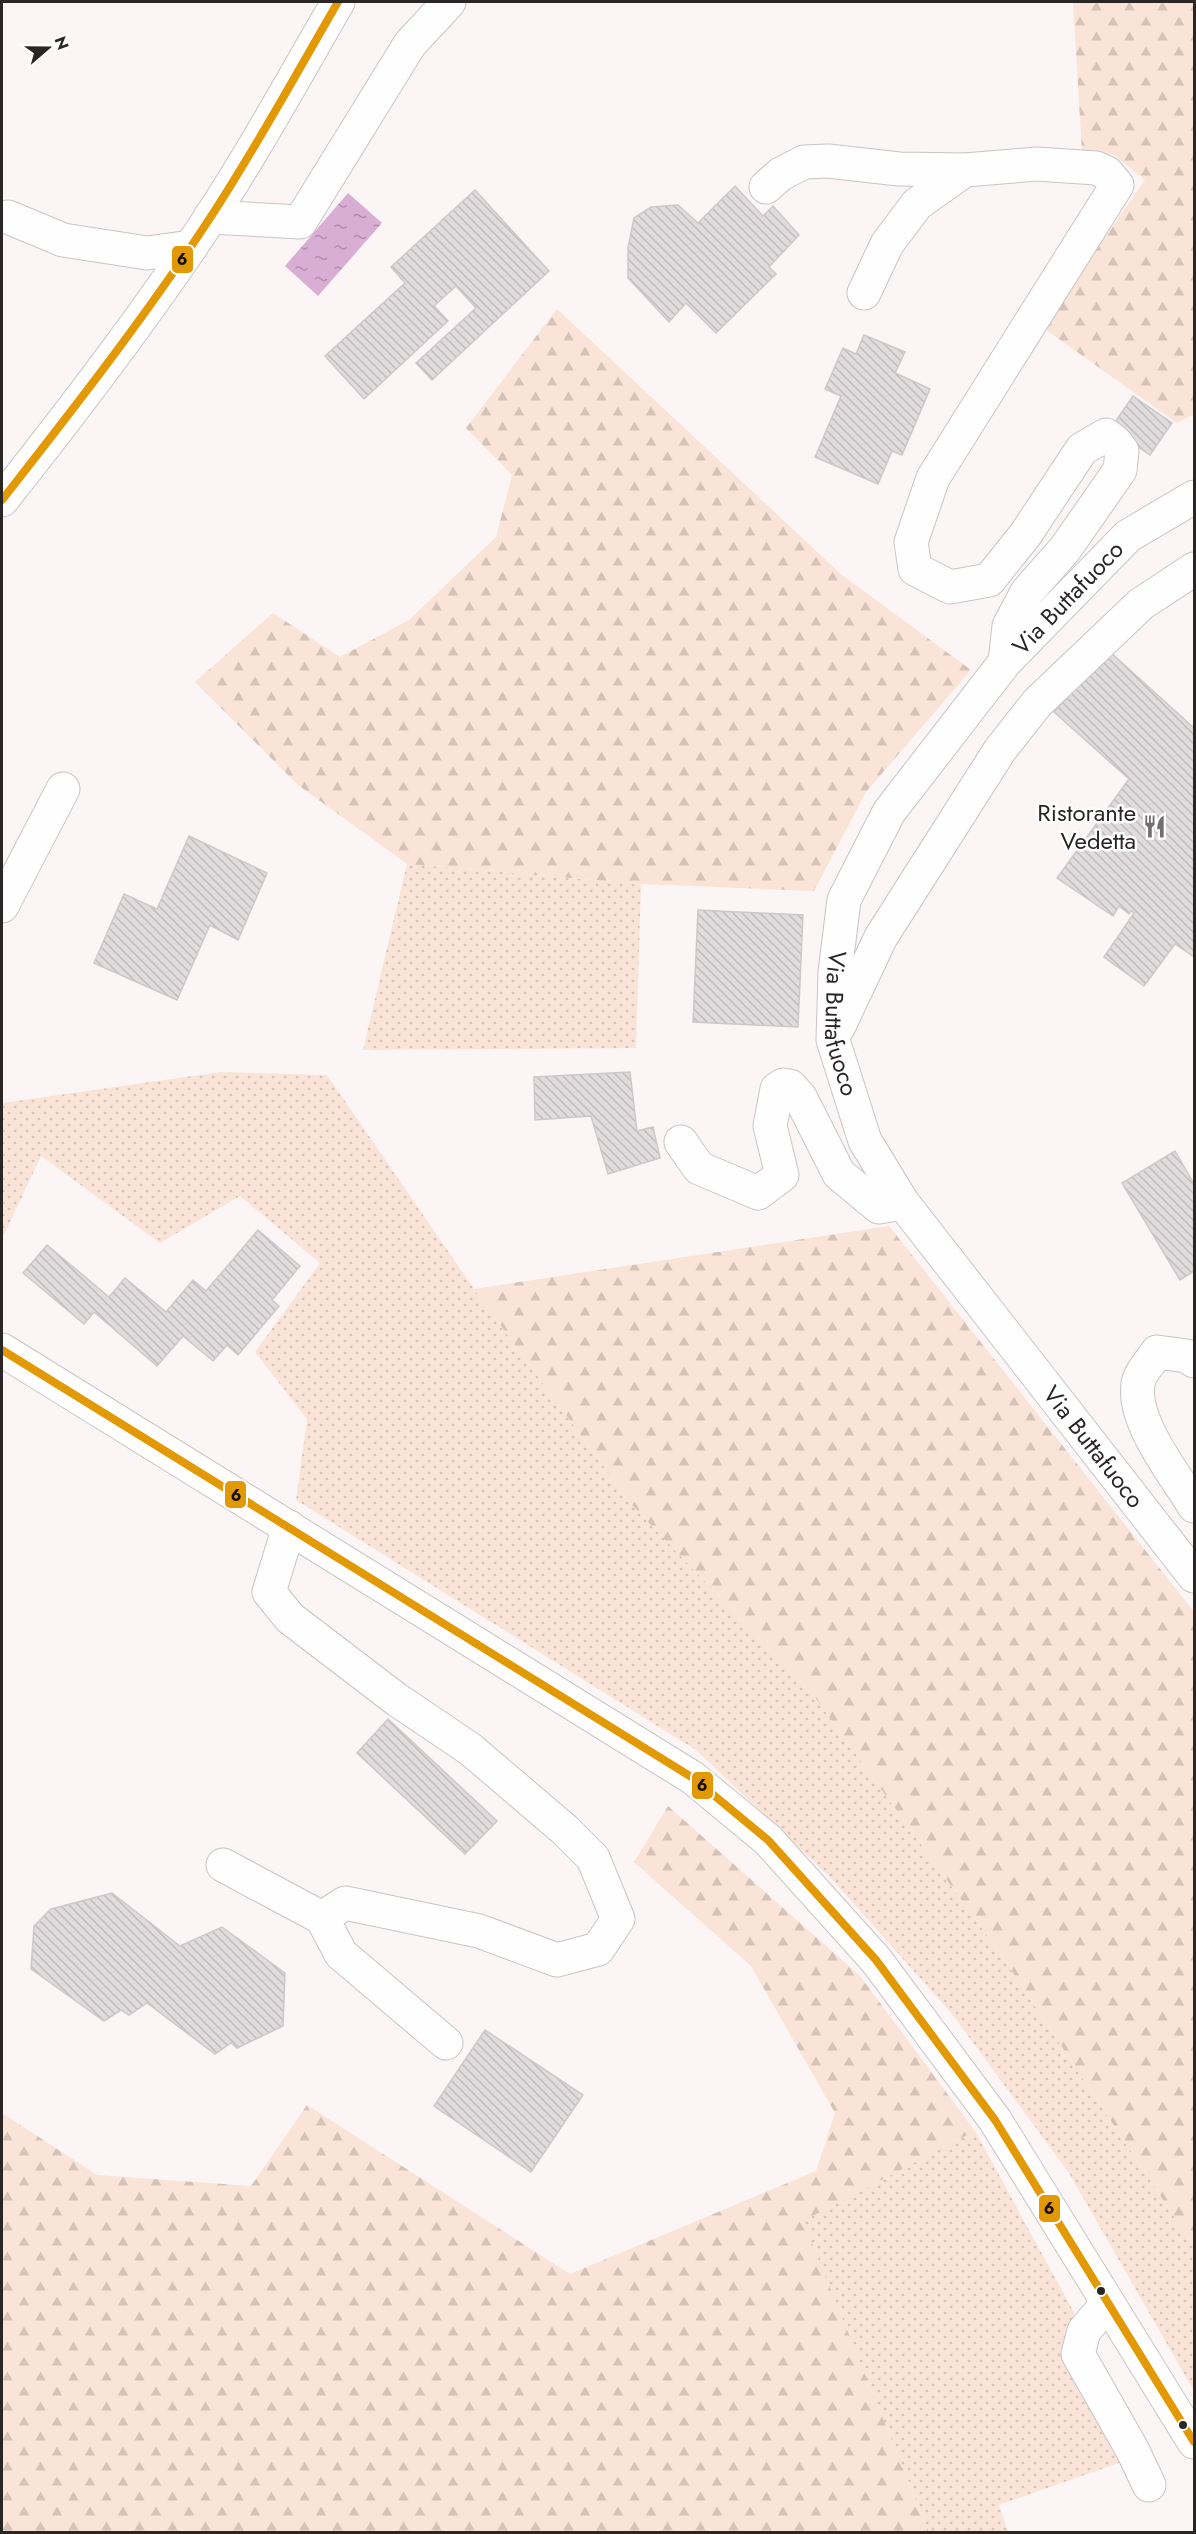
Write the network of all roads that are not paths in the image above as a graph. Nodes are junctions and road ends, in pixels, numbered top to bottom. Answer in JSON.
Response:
{"nodes":[{"id":1,"x":338,"y":2,"type":"edge"},
{"id":2,"x":449,"y":2,"type":"edge"},
{"id":3,"x":965,"y":170,"type":"junction"},
{"id":4,"x":766,"y":187,"type":"dead end"},
{"id":5,"x":8,"y":217,"type":"dead end"},
{"id":6,"x":210,"y":217,"type":"junction"},
{"id":7,"x":191,"y":247,"type":"junction"},
{"id":8,"x":864,"y":293,"type":"dead end"},
{"id":9,"x":3,"y":497,"type":"edge"},
{"id":10,"x":1194,"y":497,"type":"edge"},
{"id":11,"x":1194,"y":569,"type":"edge"},
{"id":12,"x":1005,"y":662,"type":"junction"},
{"id":13,"x":63,"y":789,"type":"dead end"},
{"id":14,"x":2,"y":906,"type":"edge"},
{"id":15,"x":833,"y":1040,"type":"junction"},
{"id":16,"x":681,"y":1142,"type":"dead end"},
{"id":17,"x":903,"y":1203,"type":"junction"},
{"id":18,"x":2,"y":1350,"type":"edge"},
{"id":19,"x":1194,"y":1361,"type":"edge"},
{"id":20,"x":1194,"y":1506,"type":"edge"},
{"id":21,"x":289,"y":1527,"type":"junction"},
{"id":22,"x":1194,"y":1576,"type":"edge"},
{"id":23,"x":223,"y":1865,"type":"dead end"},
{"id":24,"x":322,"y":1918,"type":"junction"},
{"id":25,"x":446,"y":2043,"type":"dead end"},
{"id":26,"x":1107,"y":2304,"type":"junction"},
{"id":27,"x":1194,"y":2442,"type":"edge"},
{"id":28,"x":1149,"y":2485,"type":"dead end"}],
"edges":[{"from":1,"to":6,"type":"street"},
{"from":2,"to":6,"type":"street"},
{"from":3,"to":4,"type":"street"},
{"from":3,"to":8,"type":"street"},
{"from":3,"to":12,"type":"street"},
{"from":5,"to":7,"type":"street"},
{"from":6,"to":7,"type":"street"},
{"from":7,"to":9,"type":"street"},
{"from":10,"to":12,"type":"street","name":"Via Buttafuoco"},
{"from":11,"to":15,"type":"street"},
{"from":12,"to":15,"type":"street","name":"Via Buttafuoco"},
{"from":13,"to":14,"type":"street"},
{"from":15,"to":17,"type":"street","name":"Via Buttafuoco"},
{"from":16,"to":17,"type":"street"},
{"from":17,"to":22,"type":"street","name":"Via Buttafuoco"},
{"from":18,"to":21,"type":"street"},
{"from":19,"to":20,"type":"street"},
{"from":21,"to":24,"type":"street"},
{"from":21,"to":26,"type":"street"},
{"from":23,"to":24,"type":"street"},
{"from":24,"to":25,"type":"street"},
{"from":26,"to":27,"type":"street"},
{"from":26,"to":28,"type":"street"}]}
